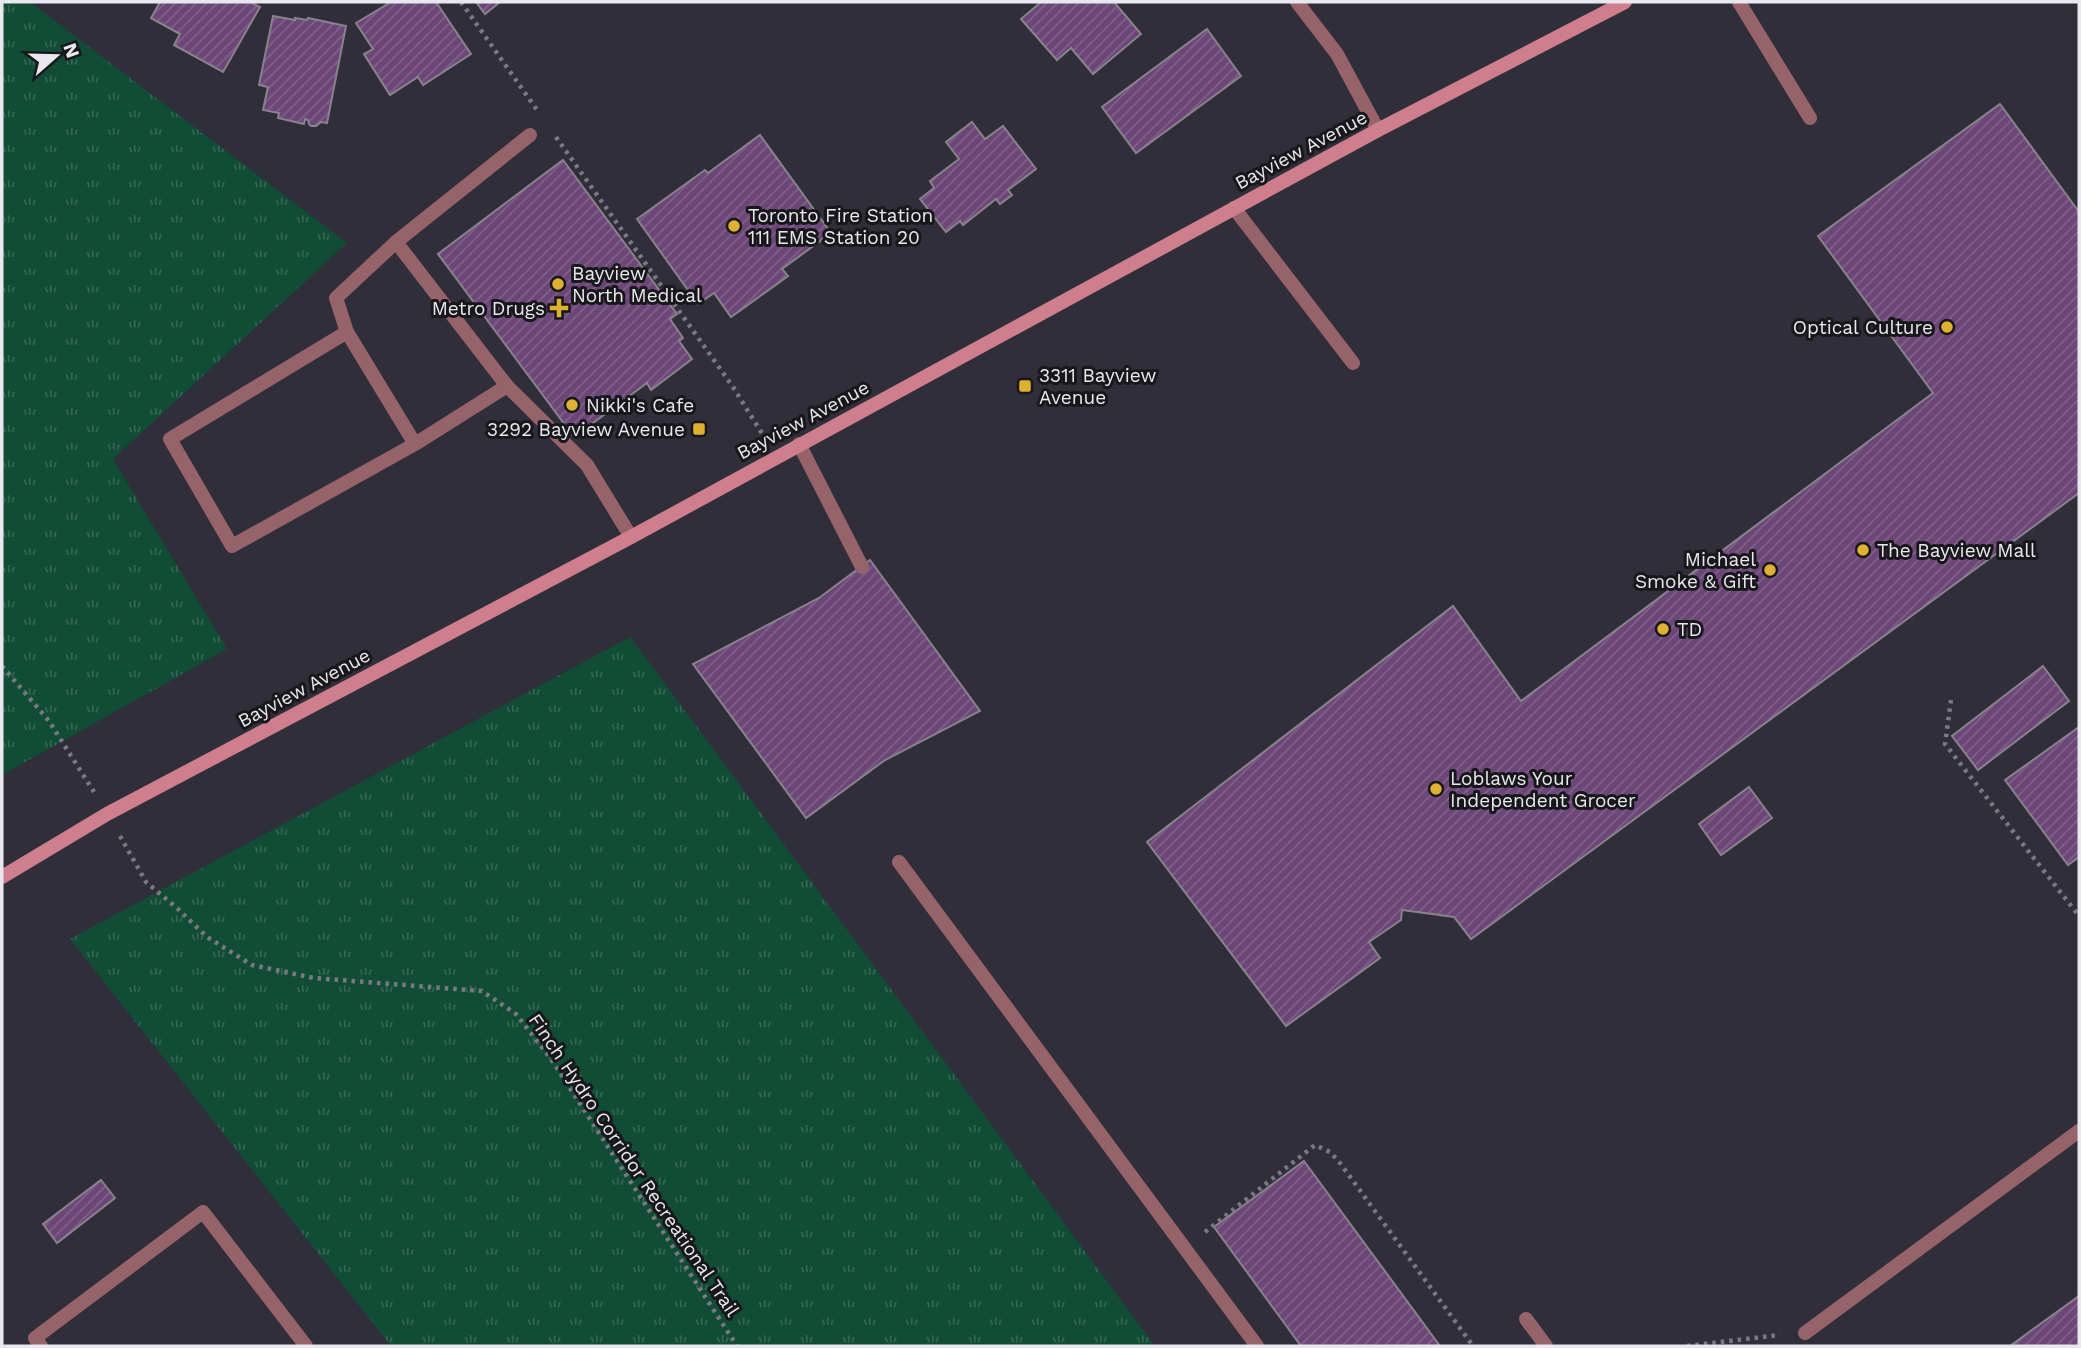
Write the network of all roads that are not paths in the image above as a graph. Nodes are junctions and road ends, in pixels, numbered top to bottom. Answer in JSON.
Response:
{"nodes":[{"id":1,"x":1297,"y":2,"type":"edge"},
{"id":2,"x":1625,"y":2,"type":"edge"},
{"id":3,"x":1740,"y":2,"type":"edge"},
{"id":4,"x":1810,"y":118,"type":"dead end"},
{"id":5,"x":1378,"y":130,"type":"junction"},
{"id":6,"x":530,"y":135,"type":"dead end"},
{"id":7,"x":1234,"y":208,"type":"junction"},
{"id":8,"x":396,"y":242,"type":"junction"},
{"id":9,"x":347,"y":332,"type":"junction"},
{"id":10,"x":1353,"y":363,"type":"dead end"},
{"id":11,"x":507,"y":386,"type":"junction"},
{"id":12,"x":415,"y":444,"type":"junction"},
{"id":13,"x":799,"y":444,"type":"junction"},
{"id":14,"x":631,"y":537,"type":"junction"},
{"id":15,"x":862,"y":566,"type":"dead end"},
{"id":16,"x":899,"y":862,"type":"dead end"},
{"id":17,"x":2,"y":877,"type":"edge"},
{"id":18,"x":2079,"y":1131,"type":"edge"},
{"id":19,"x":1526,"y":1319,"type":"dead end"},
{"id":20,"x":1805,"y":1333,"type":"road end"},
{"id":21,"x":41,"y":1346,"type":"edge"},
{"id":22,"x":306,"y":1346,"type":"edge"},
{"id":23,"x":1257,"y":1346,"type":"edge"},
{"id":24,"x":1546,"y":1346,"type":"edge"}],
"edges":[{"from":1,"to":5,"type":"street"},
{"from":2,"to":5,"type":"main road","name":"Bayview Avenue"},
{"from":3,"to":4,"type":"street"},
{"from":5,"to":7,"type":"main road","name":"Bayview Avenue"},
{"from":6,"to":8,"type":"street"},
{"from":7,"to":10,"type":"street"},
{"from":7,"to":13,"type":"main road","name":"Bayview Avenue"},
{"from":8,"to":9,"type":"street"},
{"from":8,"to":11,"type":"street"},
{"from":9,"to":12,"type":"street"},
{"from":9,"to":12,"type":"street"},
{"from":11,"to":12,"type":"street"},
{"from":11,"to":14,"type":"street"},
{"from":13,"to":14,"type":"main road","name":"Bayview Avenue"},
{"from":13,"to":15,"type":"street"},
{"from":14,"to":17,"type":"main road","name":"Bayview Avenue"},
{"from":16,"to":23,"type":"street"},
{"from":18,"to":20,"type":"street"},
{"from":19,"to":24,"type":"street"},
{"from":21,"to":22,"type":"street"}]}
